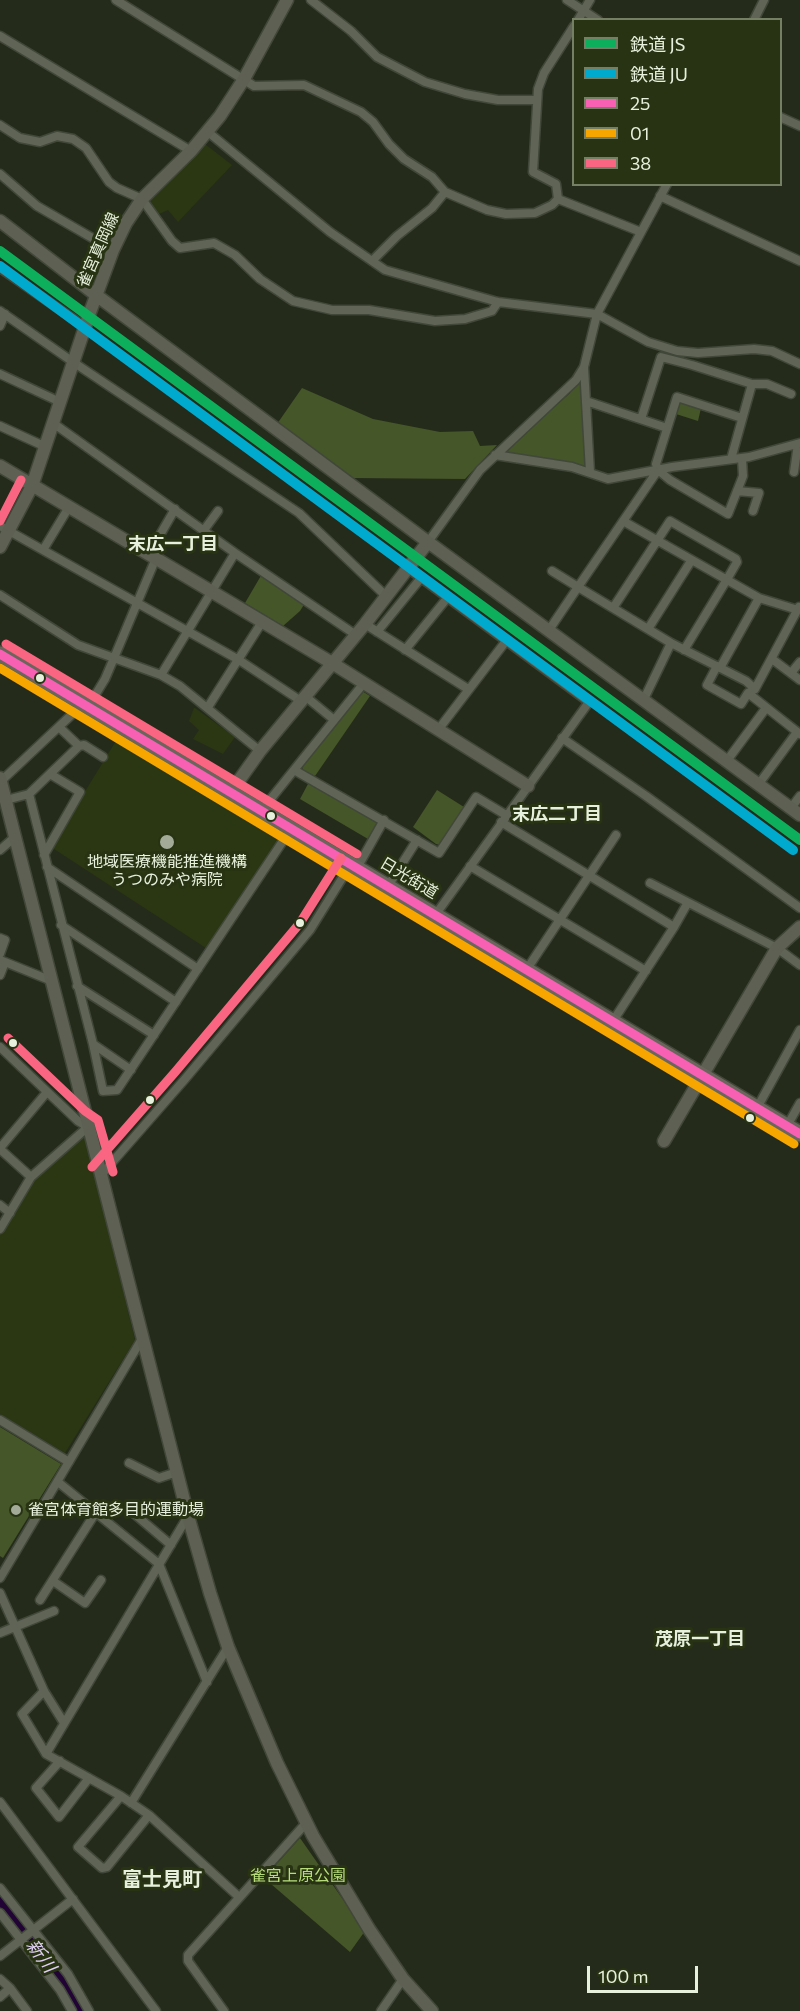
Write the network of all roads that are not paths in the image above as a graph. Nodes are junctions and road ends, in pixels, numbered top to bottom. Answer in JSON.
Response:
{"nodes":[{"id":1,"x":116,"y":0,"type":"edge"},
{"id":2,"x":287,"y":0,"type":"edge"},
{"id":3,"x":311,"y":0,"type":"edge"},
{"id":4,"x":567,"y":0,"type":"edge"},
{"id":5,"x":590,"y":0,"type":"edge"},
{"id":6,"x":764,"y":0,"type":"edge"},
{"id":7,"x":583,"y":10,"type":"junction"},
{"id":8,"x":579,"y":18,"type":"edge"},
{"id":9,"x":595,"y":18,"type":"edge"},
{"id":10,"x":755,"y":18,"type":"edge"},
{"id":11,"x":572,"y":28,"type":"edge"},
{"id":12,"x":0,"y":36,"type":"edge"},
{"id":13,"x":244,"y":79,"type":"junction"},
{"id":14,"x":537,"y":100,"type":"junction"},
{"id":15,"x":782,"y":118,"type":"edge"},
{"id":16,"x":0,"y":125,"type":"edge"},
{"id":17,"x":800,"y":126,"type":"edge"},
{"id":18,"x":208,"y":132,"type":"junction"},
{"id":19,"x":191,"y":151,"type":"junction"},
{"id":20,"x":0,"y":174,"type":"edge"},
{"id":21,"x":665,"y":186,"type":"edge"},
{"id":22,"x":444,"y":192,"type":"junction"},
{"id":23,"x":660,"y":196,"type":"junction"},
{"id":24,"x":142,"y":199,"type":"junction"},
{"id":25,"x":558,"y":199,"type":"junction"},
{"id":26,"x":0,"y":221,"type":"edge"},
{"id":27,"x":641,"y":232,"type":"junction"},
{"id":28,"x":113,"y":250,"type":"junction"},
{"id":29,"x":372,"y":261,"type":"junction"},
{"id":30,"x":800,"y":261,"type":"edge"},
{"id":31,"x":0,"y":268,"type":"edge"},
{"id":32,"x":96,"y":295,"type":"junction"},
{"id":33,"x":498,"y":302,"type":"junction"},
{"id":34,"x":2,"y":312,"type":"edge"},
{"id":35,"x":597,"y":314,"type":"junction"},
{"id":36,"x":0,"y":326,"type":"edge"},
{"id":37,"x":85,"y":327,"type":"junction"},
{"id":38,"x":73,"y":362,"type":"junction"},
{"id":39,"x":800,"y":364,"type":"edge"},
{"id":40,"x":584,"y":367,"type":"junction"},
{"id":41,"x":0,"y":374,"type":"edge"},
{"id":42,"x":752,"y":384,"type":"junction"},
{"id":43,"x":791,"y":394,"type":"dead end"},
{"id":44,"x":586,"y":401,"type":"junction"},
{"id":45,"x":60,"y":402,"type":"junction"},
{"id":46,"x":742,"y":418,"type":"junction"},
{"id":47,"x":641,"y":419,"type":"junction"},
{"id":48,"x":53,"y":423,"type":"junction"},
{"id":49,"x":0,"y":426,"type":"edge"},
{"id":50,"x":667,"y":428,"type":"junction"},
{"id":51,"x":799,"y":444,"type":"edge"},
{"id":52,"x":46,"y":447,"type":"junction"},
{"id":53,"x":495,"y":455,"type":"junction"},
{"id":54,"x":742,"y":458,"type":"junction"},
{"id":55,"x":731,"y":459,"type":"junction"},
{"id":56,"x":0,"y":466,"type":"edge"},
{"id":57,"x":658,"y":470,"type":"junction"},
{"id":58,"x":590,"y":472,"type":"junction"},
{"id":59,"x":794,"y":472,"type":"dead end"},
{"id":60,"x":32,"y":486,"type":"junction"},
{"id":61,"x":737,"y":491,"type":"junction"},
{"id":62,"x":69,"y":507,"type":"junction"},
{"id":63,"x":175,"y":509,"type":"junction"},
{"id":64,"x":218,"y":511,"type":"dead end"},
{"id":65,"x":753,"y":511,"type":"dead end"},
{"id":66,"x":623,"y":521,"type":"junction"},
{"id":67,"x":4,"y":529,"type":"edge"},
{"id":68,"x":204,"y":530,"type":"junction"},
{"id":69,"x":657,"y":541,"type":"junction"},
{"id":70,"x":428,"y":542,"type":"junction"},
{"id":71,"x":0,"y":547,"type":"edge"},
{"id":72,"x":43,"y":550,"type":"junction"},
{"id":73,"x":236,"y":553,"type":"junction"},
{"id":74,"x":153,"y":556,"type":"junction"},
{"id":75,"x":691,"y":561,"type":"junction"},
{"id":76,"x":409,"y":569,"type":"junction"},
{"id":77,"x":552,"y":571,"type":"dead end"},
{"id":78,"x":421,"y":578,"type":"junction"},
{"id":79,"x":726,"y":580,"type":"junction"},
{"id":80,"x":578,"y":587,"type":"junction"},
{"id":81,"x":212,"y":592,"type":"junction"},
{"id":82,"x":0,"y":595,"type":"edge"},
{"id":83,"x":387,"y":597,"type":"junction"},
{"id":84,"x":448,"y":597,"type":"junction"},
{"id":85,"x":759,"y":598,"type":"junction"},
{"id":86,"x":138,"y":602,"type":"junction"},
{"id":87,"x":613,"y":608,"type":"junction"},
{"id":88,"x":799,"y":608,"type":"edge"},
{"id":89,"x":262,"y":622,"type":"junction"},
{"id":90,"x":364,"y":624,"type":"junction"},
{"id":91,"x":648,"y":629,"type":"junction"},
{"id":92,"x":187,"y":630,"type":"junction"},
{"id":93,"x":549,"y":630,"type":"junction"},
{"id":94,"x":377,"y":632,"type":"junction"},
{"id":95,"x":356,"y":635,"type":"junction"},
{"id":96,"x":506,"y":641,"type":"junction"},
{"id":97,"x":671,"y":643,"type":"junction"},
{"id":98,"x":405,"y":650,"type":"junction"},
{"id":99,"x":684,"y":650,"type":"junction"},
{"id":100,"x":0,"y":654,"type":"edge"},
{"id":101,"x":114,"y":658,"type":"junction"},
{"id":102,"x":772,"y":659,"type":"junction"},
{"id":103,"x":239,"y":660,"type":"junction"},
{"id":104,"x":800,"y":662,"type":"edge"},
{"id":105,"x":332,"y":663,"type":"junction"},
{"id":106,"x":719,"y":667,"type":"junction"},
{"id":107,"x":791,"y":673,"type":"junction"},
{"id":108,"x":160,"y":675,"type":"junction"},
{"id":109,"x":800,"y":680,"type":"edge"},
{"id":110,"x":364,"y":683,"type":"junction"},
{"id":111,"x":468,"y":689,"type":"junction"},
{"id":112,"x":752,"y":691,"type":"junction"},
{"id":113,"x":303,"y":698,"type":"junction"},
{"id":114,"x":644,"y":699,"type":"junction"},
{"id":115,"x":86,"y":705,"type":"junction"},
{"id":116,"x":208,"y":707,"type":"junction"},
{"id":117,"x":766,"y":708,"type":"junction"},
{"id":118,"x":333,"y":719,"type":"junction"},
{"id":119,"x":59,"y":727,"type":"junction"},
{"id":120,"x":438,"y":730,"type":"junction"},
{"id":121,"x":799,"y":733,"type":"edge"},
{"id":122,"x":562,"y":738,"type":"junction"},
{"id":123,"x":79,"y":747,"type":"junction"},
{"id":124,"x":260,"y":751,"type":"junction"},
{"id":125,"x":103,"y":757,"type":"dead end"},
{"id":126,"x":726,"y":762,"type":"junction"},
{"id":127,"x":294,"y":770,"type":"junction"},
{"id":128,"x":50,"y":774,"type":"junction"},
{"id":129,"x":0,"y":780,"type":"edge"},
{"id":130,"x":758,"y":785,"type":"junction"},
{"id":131,"x":528,"y":786,"type":"junction"},
{"id":132,"x":230,"y":793,"type":"junction"},
{"id":133,"x":29,"y":794,"type":"junction"},
{"id":134,"x":800,"y":796,"type":"edge"},
{"id":135,"x":6,"y":800,"type":"junction"},
{"id":136,"x":261,"y":811,"type":"junction"},
{"id":137,"x":795,"y":811,"type":"edge"},
{"id":138,"x":504,"y":819,"type":"junction"},
{"id":139,"x":384,"y":820,"type":"junction"},
{"id":140,"x":291,"y":829,"type":"junction"},
{"id":141,"x":616,"y":835,"type":"dead end"},
{"id":142,"x":16,"y":836,"type":"junction"},
{"id":143,"x":417,"y":840,"type":"junction"},
{"id":144,"x":0,"y":850,"type":"edge"},
{"id":145,"x":44,"y":855,"type":"junction"},
{"id":146,"x":354,"y":866,"type":"junction"},
{"id":147,"x":470,"y":866,"type":"junction"},
{"id":148,"x":47,"y":867,"type":"junction"},
{"id":149,"x":590,"y":875,"type":"junction"},
{"id":150,"x":650,"y":883,"type":"dead end"},
{"id":151,"x":388,"y":886,"type":"junction"},
{"id":152,"x":687,"y":903,"type":"junction"},
{"id":153,"x":800,"y":908,"type":"edge"},
{"id":154,"x":436,"y":914,"type":"junction"},
{"id":155,"x":559,"y":919,"type":"junction"},
{"id":156,"x":61,"y":925,"type":"junction"},
{"id":157,"x":674,"y":927,"type":"junction"},
{"id":158,"x":800,"y":927,"type":"edge"},
{"id":159,"x":0,"y":938,"type":"edge"},
{"id":160,"x":777,"y":948,"type":"junction"},
{"id":161,"x":2,"y":958,"type":"edge"},
{"id":162,"x":800,"y":965,"type":"edge"},
{"id":163,"x":198,"y":969,"type":"junction"},
{"id":164,"x":527,"y":969,"type":"junction"},
{"id":165,"x":646,"y":971,"type":"junction"},
{"id":166,"x":0,"y":975,"type":"edge"},
{"id":167,"x":52,"y":981,"type":"junction"},
{"id":168,"x":77,"y":986,"type":"junction"},
{"id":169,"x":176,"y":1002,"type":"junction"},
{"id":170,"x":613,"y":1021,"type":"junction"},
{"id":171,"x":800,"y":1030,"type":"edge"},
{"id":172,"x":154,"y":1035,"type":"junction"},
{"id":173,"x":93,"y":1044,"type":"junction"},
{"id":174,"x":0,"y":1047,"type":"edge"},
{"id":175,"x":131,"y":1070,"type":"junction"},
{"id":176,"x":702,"y":1075,"type":"junction"},
{"id":177,"x":46,"y":1092,"type":"junction"},
{"id":178,"x":800,"y":1103,"type":"edge"},
{"id":179,"x":757,"y":1108,"type":"junction"},
{"id":180,"x":88,"y":1127,"type":"junction"},
{"id":181,"x":793,"y":1130,"type":"edge"},
{"id":182,"x":664,"y":1141,"type":"dead end"},
{"id":183,"x":0,"y":1149,"type":"edge"},
{"id":184,"x":101,"y":1175,"type":"junction"},
{"id":185,"x":31,"y":1177,"type":"junction"},
{"id":186,"x":0,"y":1205,"type":"edge"},
{"id":187,"x":10,"y":1213,"type":"junction"},
{"id":188,"x":0,"y":1229,"type":"edge"},
{"id":189,"x":144,"y":1336,"type":"junction"},
{"id":190,"x":0,"y":1420,"type":"edge"},
{"id":191,"x":69,"y":1462,"type":"junction"},
{"id":192,"x":129,"y":1462,"type":"dead end"},
{"id":193,"x":177,"y":1472,"type":"junction"},
{"id":194,"x":58,"y":1482,"type":"junction"},
{"id":195,"x":131,"y":1511,"type":"dead end"},
{"id":196,"x":96,"y":1512,"type":"junction"},
{"id":197,"x":188,"y":1516,"type":"junction"},
{"id":198,"x":171,"y":1545,"type":"junction"},
{"id":199,"x":159,"y":1564,"type":"junction"},
{"id":200,"x":3,"y":1568,"type":"edge"},
{"id":201,"x":0,"y":1578,"type":"edge"},
{"id":202,"x":101,"y":1580,"type":"dead end"},
{"id":203,"x":53,"y":1581,"type":"junction"},
{"id":204,"x":0,"y":1593,"type":"edge"},
{"id":205,"x":40,"y":1600,"type":"dead end"},
{"id":206,"x":54,"y":1611,"type":"dead end"},
{"id":207,"x":14,"y":1627,"type":"junction"},
{"id":208,"x":0,"y":1633,"type":"edge"},
{"id":209,"x":228,"y":1647,"type":"junction"},
{"id":210,"x":207,"y":1682,"type":"junction"},
{"id":211,"x":44,"y":1692,"type":"junction"},
{"id":212,"x":64,"y":1723,"type":"junction"},
{"id":213,"x":46,"y":1754,"type":"junction"},
{"id":214,"x":60,"y":1761,"type":"junction"},
{"id":215,"x":89,"y":1778,"type":"junction"},
{"id":216,"x":121,"y":1796,"type":"junction"},
{"id":217,"x":0,"y":1802,"type":"edge"},
{"id":218,"x":131,"y":1803,"type":"junction"},
{"id":219,"x":150,"y":1815,"type":"junction"},
{"id":220,"x":307,"y":1822,"type":"junction"},
{"id":221,"x":0,"y":1888,"type":"edge"},
{"id":222,"x":239,"y":1897,"type":"junction"},
{"id":223,"x":73,"y":1899,"type":"junction"},
{"id":224,"x":0,"y":1912,"type":"edge"},
{"id":225,"x":27,"y":1935,"type":"junction"},
{"id":226,"x":0,"y":1956,"type":"edge"},
{"id":227,"x":0,"y":1979,"type":"edge"},
{"id":228,"x":403,"y":1979,"type":"junction"},
{"id":229,"x":10,"y":1988,"type":"junction"},
{"id":230,"x":0,"y":1997,"type":"edge"},
{"id":231,"x":27,"y":2011,"type":"edge"},
{"id":232,"x":72,"y":2011,"type":"edge"},
{"id":233,"x":89,"y":2011,"type":"edge"},
{"id":234,"x":156,"y":2011,"type":"edge"},
{"id":235,"x":224,"y":2011,"type":"edge"},
{"id":236,"x":381,"y":2011,"type":"edge"},
{"id":237,"x":432,"y":2011,"type":"edge"}],
"edges":[{"from":1,"to":13,"type":"street"},
{"from":2,"to":13,"type":"street","name":"雀宮真岡線"},
{"from":3,"to":14,"type":"street"},
{"from":4,"to":7,"type":"street"},
{"from":5,"to":7,"type":"street"},
{"from":6,"to":10,"type":"street"},
{"from":7,"to":8,"type":"street"},
{"from":7,"to":9,"type":"street"},
{"from":11,"to":14,"type":"street"},
{"from":12,"to":19,"type":"street"},
{"from":13,"to":18,"type":"street","name":"雀宮真岡線"},
{"from":13,"to":22,"type":"street"},
{"from":14,"to":25,"type":"street"},
{"from":15,"to":17,"type":"street"},
{"from":16,"to":24,"type":"street"},
{"from":18,"to":19,"type":"street","name":"雀宮真岡線"},
{"from":18,"to":29,"type":"street"},
{"from":19,"to":24,"type":"street","name":"雀宮真岡線"},
{"from":20,"to":28,"type":"street"},
{"from":21,"to":23,"type":"street"},
{"from":22,"to":25,"type":"street"},
{"from":22,"to":29,"type":"street"},
{"from":23,"to":27,"type":"street"},
{"from":23,"to":30,"type":"street"},
{"from":24,"to":28,"type":"street","name":"雀宮真岡線"},
{"from":24,"to":33,"type":"street"},
{"from":25,"to":27,"type":"street"},
{"from":26,"to":32,"type":"street"},
{"from":27,"to":35,"type":"street"},
{"from":28,"to":32,"type":"street","name":"雀宮真岡線"},
{"from":29,"to":33,"type":"street"},
{"from":31,"to":37,"type":"street"},
{"from":32,"to":37,"type":"street","name":"雀宮真岡線"},
{"from":32,"to":70,"type":"street"},
{"from":33,"to":35,"type":"street"},
{"from":34,"to":36,"type":"street"},
{"from":34,"to":38,"type":"street"},
{"from":35,"to":39,"type":"street"},
{"from":35,"to":40,"type":"street"},
{"from":37,"to":38,"type":"street","name":"雀宮真岡線"},
{"from":38,"to":45,"type":"street","name":"雀宮真岡線"},
{"from":38,"to":83,"type":"street"},
{"from":40,"to":44,"type":"street"},
{"from":40,"to":53,"type":"street"},
{"from":41,"to":45,"type":"street"},
{"from":42,"to":43,"type":"street"},
{"from":42,"to":46,"type":"street"},
{"from":42,"to":47,"type":"street"},
{"from":44,"to":47,"type":"street"},
{"from":44,"to":58,"type":"street"},
{"from":45,"to":48,"type":"street","name":"雀宮真岡線"},
{"from":46,"to":50,"type":"street"},
{"from":46,"to":55,"type":"street"},
{"from":47,"to":50,"type":"street"},
{"from":48,"to":52,"type":"street","name":"雀宮真岡線"},
{"from":48,"to":63,"type":"street"},
{"from":49,"to":52,"type":"street"},
{"from":50,"to":57,"type":"street"},
{"from":51,"to":54,"type":"street"},
{"from":51,"to":59,"type":"street"},
{"from":52,"to":60,"type":"street","name":"雀宮真岡線"},
{"from":53,"to":58,"type":"street"},
{"from":53,"to":70,"type":"street"},
{"from":54,"to":55,"type":"street"},
{"from":54,"to":61,"type":"street"},
{"from":55,"to":57,"type":"street"},
{"from":56,"to":60,"type":"street"},
{"from":57,"to":58,"type":"street"},
{"from":57,"to":61,"type":"street"},
{"from":57,"to":66,"type":"street"},
{"from":60,"to":62,"type":"street"},
{"from":60,"to":67,"type":"street","name":"雀宮真岡線"},
{"from":61,"to":65,"type":"street"},
{"from":62,"to":72,"type":"street"},
{"from":62,"to":74,"type":"street"},
{"from":63,"to":68,"type":"street"},
{"from":63,"to":74,"type":"street"},
{"from":64,"to":68,"type":"street"},
{"from":66,"to":69,"type":"street"},
{"from":66,"to":80,"type":"street"},
{"from":67,"to":71,"type":"street","name":"雀宮真岡線"},
{"from":67,"to":72,"type":"street"},
{"from":68,"to":73,"type":"street"},
{"from":69,"to":75,"type":"street"},
{"from":69,"to":79,"type":"street"},
{"from":69,"to":87,"type":"street"},
{"from":70,"to":76,"type":"street"},
{"from":70,"to":93,"type":"street"},
{"from":72,"to":86,"type":"street"},
{"from":73,"to":81,"type":"street"},
{"from":73,"to":95,"type":"street"},
{"from":74,"to":81,"type":"street"},
{"from":74,"to":86,"type":"street"},
{"from":75,"to":79,"type":"street"},
{"from":75,"to":91,"type":"street"},
{"from":76,"to":78,"type":"street"},
{"from":76,"to":83,"type":"street"},
{"from":77,"to":80,"type":"street"},
{"from":78,"to":84,"type":"street"},
{"from":78,"to":94,"type":"street"},
{"from":79,"to":85,"type":"street"},
{"from":79,"to":99,"type":"street"},
{"from":80,"to":87,"type":"street"},
{"from":80,"to":93,"type":"street"},
{"from":81,"to":89,"type":"street"},
{"from":81,"to":92,"type":"street"},
{"from":82,"to":101,"type":"street"},
{"from":83,"to":90,"type":"street"},
{"from":84,"to":96,"type":"street"},
{"from":84,"to":98,"type":"street"},
{"from":85,"to":88,"type":"street"},
{"from":85,"to":106,"type":"street"},
{"from":86,"to":92,"type":"street"},
{"from":86,"to":101,"type":"street"},
{"from":87,"to":91,"type":"street"},
{"from":88,"to":102,"type":"street"},
{"from":89,"to":103,"type":"street"},
{"from":89,"to":105,"type":"street"},
{"from":90,"to":94,"type":"street"},
{"from":90,"to":95,"type":"street"},
{"from":91,"to":97,"type":"street"},
{"from":92,"to":103,"type":"street"},
{"from":92,"to":108,"type":"street"},
{"from":93,"to":114,"type":"street"},
{"from":94,"to":98,"type":"street"},
{"from":95,"to":105,"type":"street"},
{"from":96,"to":111,"type":"street"},
{"from":96,"to":122,"type":"street"},
{"from":97,"to":99,"type":"street"},
{"from":97,"to":114,"type":"street"},
{"from":98,"to":111,"type":"street"},
{"from":99,"to":106,"type":"street"},
{"from":100,"to":115,"type":"highway","name":"日光街道"},
{"from":101,"to":108,"type":"street"},
{"from":101,"to":115,"type":"street"},
{"from":102,"to":107,"type":"street"},
{"from":102,"to":112,"type":"street"},
{"from":103,"to":113,"type":"street"},
{"from":103,"to":116,"type":"street"},
{"from":104,"to":107,"type":"street"},
{"from":105,"to":110,"type":"street"},
{"from":105,"to":113,"type":"street"},
{"from":106,"to":112,"type":"street"},
{"from":106,"to":112,"type":"street"},
{"from":107,"to":109,"type":"street"},
{"from":108,"to":116,"type":"street"},
{"from":110,"to":118,"type":"street"},
{"from":110,"to":120,"type":"street"},
{"from":111,"to":120,"type":"street"},
{"from":112,"to":117,"type":"street"},
{"from":113,"to":118,"type":"street"},
{"from":113,"to":124,"type":"street"},
{"from":114,"to":126,"type":"street"},
{"from":115,"to":119,"type":"street"},
{"from":115,"to":132,"type":"highway","name":"日光街道"},
{"from":116,"to":124,"type":"street"},
{"from":117,"to":121,"type":"street"},
{"from":117,"to":126,"type":"street"},
{"from":118,"to":127,"type":"street"},
{"from":119,"to":123,"type":"street"},
{"from":119,"to":129,"type":"street"},
{"from":120,"to":131,"type":"street"},
{"from":121,"to":130,"type":"street"},
{"from":122,"to":131,"type":"street"},
{"from":122,"to":153,"type":"street"},
{"from":123,"to":125,"type":"street"},
{"from":123,"to":128,"type":"street"},
{"from":124,"to":132,"type":"street"},
{"from":126,"to":130,"type":"street"},
{"from":127,"to":136,"type":"street"},
{"from":127,"to":139,"type":"street"},
{"from":128,"to":133,"type":"street"},
{"from":128,"to":145,"type":"street"},
{"from":129,"to":135,"type":"street"},
{"from":130,"to":137,"type":"street"},
{"from":131,"to":138,"type":"street"},
{"from":132,"to":136,"type":"highway","name":"日光街道"},
{"from":133,"to":135,"type":"street"},
{"from":133,"to":145,"type":"street"},
{"from":134,"to":137,"type":"street"},
{"from":135,"to":142,"type":"street"},
{"from":136,"to":140,"type":"highway","name":"日光街道"},
{"from":138,"to":143,"type":"street"},
{"from":138,"to":147,"type":"street"},
{"from":138,"to":149,"type":"street"},
{"from":139,"to":143,"type":"street"},
{"from":139,"to":146,"type":"street"},
{"from":140,"to":146,"type":"highway","name":"日光街道"},
{"from":140,"to":163,"type":"street"},
{"from":141,"to":149,"type":"street"},
{"from":142,"to":144,"type":"street"},
{"from":142,"to":167,"type":"street"},
{"from":143,"to":151,"type":"street"},
{"from":145,"to":148,"type":"street"},
{"from":146,"to":151,"type":"highway","name":"日光街道"},
{"from":146,"to":184,"type":"street"},
{"from":147,"to":154,"type":"street"},
{"from":147,"to":155,"type":"street"},
{"from":148,"to":156,"type":"street"},
{"from":148,"to":163,"type":"street"},
{"from":149,"to":155,"type":"street"},
{"from":149,"to":157,"type":"street"},
{"from":150,"to":152,"type":"street"},
{"from":151,"to":154,"type":"highway","name":"日光街道"},
{"from":152,"to":157,"type":"street"},
{"from":152,"to":160,"type":"street"},
{"from":154,"to":164,"type":"highway","name":"日光街道"},
{"from":155,"to":164,"type":"street"},
{"from":155,"to":165,"type":"street"},
{"from":156,"to":168,"type":"street"},
{"from":156,"to":169,"type":"street"},
{"from":157,"to":165,"type":"street"},
{"from":158,"to":160,"type":"street"},
{"from":159,"to":161,"type":"street"},
{"from":160,"to":162,"type":"street"},
{"from":160,"to":176,"type":"street"},
{"from":161,"to":166,"type":"street"},
{"from":161,"to":167,"type":"street"},
{"from":163,"to":169,"type":"street"},
{"from":164,"to":170,"type":"highway","name":"日光街道"},
{"from":165,"to":170,"type":"street"},
{"from":167,"to":180,"type":"street"},
{"from":168,"to":172,"type":"street"},
{"from":168,"to":173,"type":"street"},
{"from":169,"to":172,"type":"street"},
{"from":170,"to":176,"type":"highway","name":"日光街道"},
{"from":171,"to":179,"type":"street"},
{"from":172,"to":175,"type":"street"},
{"from":173,"to":175,"type":"street"},
{"from":173,"to":175,"type":"street"},
{"from":174,"to":177,"type":"street"},
{"from":176,"to":179,"type":"highway","name":"日光街道"},
{"from":176,"to":182,"type":"street"},
{"from":177,"to":180,"type":"street"},
{"from":177,"to":183,"type":"street"},
{"from":178,"to":181,"type":"street"},
{"from":179,"to":181,"type":"highway","name":"日光街道"},
{"from":180,"to":184,"type":"street"},
{"from":180,"to":185,"type":"street"},
{"from":183,"to":185,"type":"street"},
{"from":184,"to":189,"type":"street"},
{"from":185,"to":187,"type":"street"},
{"from":186,"to":187,"type":"street"},
{"from":187,"to":188,"type":"street"},
{"from":189,"to":191,"type":"street"},
{"from":189,"to":193,"type":"street"},
{"from":190,"to":191,"type":"street"},
{"from":191,"to":194,"type":"street"},
{"from":192,"to":193,"type":"street"},
{"from":193,"to":197,"type":"street"},
{"from":194,"to":196,"type":"street"},
{"from":194,"to":200,"type":"street"},
{"from":195,"to":198,"type":"street"},
{"from":196,"to":199,"type":"street"},
{"from":196,"to":203,"type":"street"},
{"from":197,"to":198,"type":"street"},
{"from":197,"to":209,"type":"street"},
{"from":198,"to":199,"type":"street"},
{"from":199,"to":210,"type":"street"},
{"from":199,"to":212,"type":"street"},
{"from":200,"to":201,"type":"street"},
{"from":202,"to":203,"type":"street"},
{"from":203,"to":205,"type":"street"},
{"from":204,"to":207,"type":"street"},
{"from":206,"to":207,"type":"street"},
{"from":207,"to":208,"type":"street"},
{"from":207,"to":211,"type":"street"},
{"from":209,"to":210,"type":"street"},
{"from":209,"to":220,"type":"street"},
{"from":210,"to":218,"type":"street"},
{"from":211,"to":212,"type":"street"},
{"from":211,"to":213,"type":"street"},
{"from":212,"to":213,"type":"street"},
{"from":213,"to":214,"type":"street"},
{"from":214,"to":215,"type":"street"},
{"from":214,"to":215,"type":"street"},
{"from":215,"to":216,"type":"street"},
{"from":216,"to":218,"type":"street"},
{"from":216,"to":219,"type":"street"},
{"from":217,"to":223,"type":"street"},
{"from":218,"to":219,"type":"street"},
{"from":219,"to":222,"type":"street"},
{"from":220,"to":222,"type":"street"},
{"from":220,"to":228,"type":"street"},
{"from":221,"to":225,"type":"street"},
{"from":222,"to":235,"type":"street"},
{"from":223,"to":225,"type":"street"},
{"from":223,"to":234,"type":"street"},
{"from":224,"to":225,"type":"street"},
{"from":225,"to":226,"type":"street"},
{"from":225,"to":232,"type":"street"},
{"from":225,"to":233,"type":"street"},
{"from":227,"to":229,"type":"street"},
{"from":228,"to":236,"type":"street"},
{"from":228,"to":237,"type":"street"},
{"from":229,"to":230,"type":"street"},
{"from":229,"to":231,"type":"street"}]}
